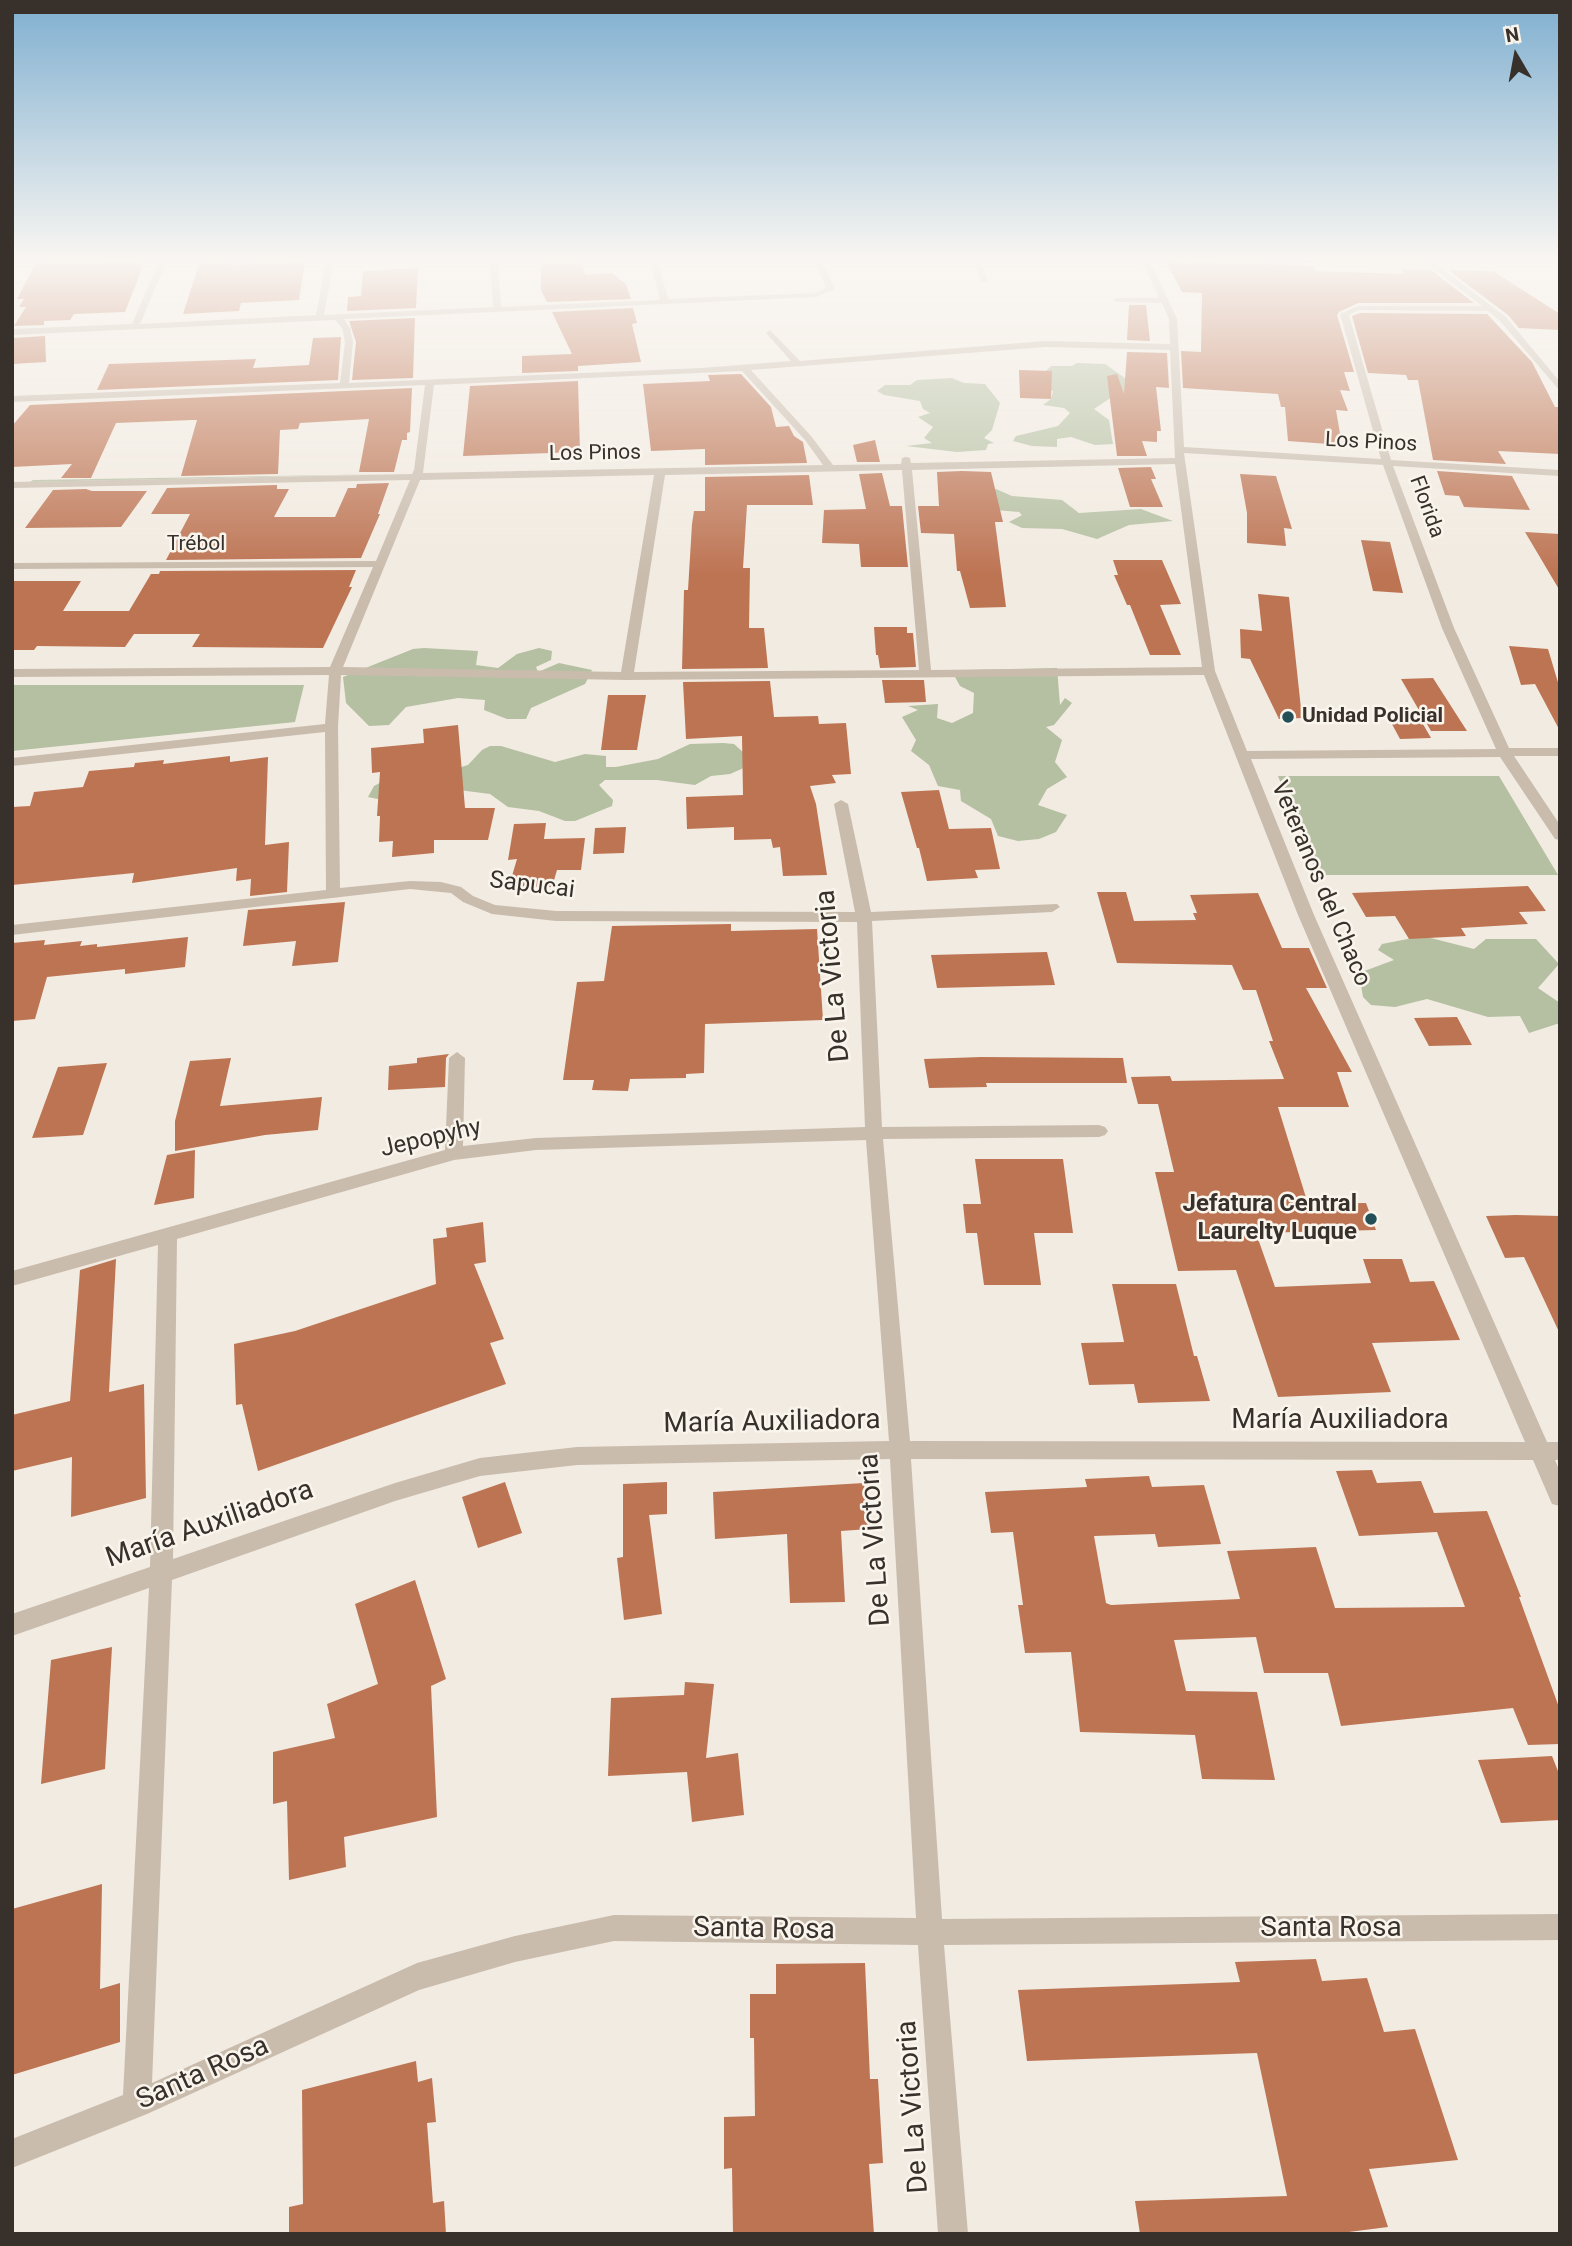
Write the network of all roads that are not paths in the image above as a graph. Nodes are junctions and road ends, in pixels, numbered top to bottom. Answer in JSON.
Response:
{"nodes":[{"id":1,"x":346,"y":366,"type":"edge"},
{"id":2,"x":779,"y":366,"type":"edge"},
{"id":3,"x":1176,"y":366,"type":"edge"},
{"id":4,"x":1359,"y":366,"type":"edge"},
{"id":5,"x":1542,"y":366,"type":"edge"},
{"id":6,"x":745,"y":369,"type":"junction"},
{"id":7,"x":430,"y":383,"type":"junction"},
{"id":8,"x":344,"y":387,"type":"junction"},
{"id":9,"x":1560,"y":388,"type":"edge"},
{"id":10,"x":12,"y":399,"type":"edge"},
{"id":11,"x":1179,"y":455,"type":"junction"},
{"id":12,"x":906,"y":463,"type":"junction"},
{"id":13,"x":1387,"y":463,"type":"junction"},
{"id":14,"x":827,"y":465,"type":"junction"},
{"id":15,"x":660,"y":472,"type":"junction"},
{"id":16,"x":417,"y":473,"type":"junction"},
{"id":17,"x":1560,"y":473,"type":"edge"},
{"id":18,"x":13,"y":481,"type":"edge"},
{"id":19,"x":380,"y":564,"type":"junction"},
{"id":20,"x":12,"y":566,"type":"edge"},
{"id":21,"x":335,"y":671,"type":"junction"},
{"id":22,"x":1209,"y":671,"type":"junction"},
{"id":23,"x":12,"y":673,"type":"edge"},
{"id":24,"x":925,"y":673,"type":"junction"},
{"id":25,"x":627,"y":676,"type":"junction"},
{"id":26,"x":331,"y":727,"type":"junction"},
{"id":27,"x":1504,"y":752,"type":"junction"},
{"id":28,"x":1560,"y":752,"type":"edge"},
{"id":29,"x":1242,"y":755,"type":"junction"},
{"id":30,"x":12,"y":762,"type":"edge"},
{"id":31,"x":841,"y":804,"type":"dead end"},
{"id":32,"x":1560,"y":836,"type":"edge"},
{"id":33,"x":333,"y":894,"type":"junction"},
{"id":34,"x":1052,"y":907,"type":"dead end"},
{"id":35,"x":864,"y":918,"type":"junction"},
{"id":36,"x":12,"y":930,"type":"edge"},
{"id":37,"x":457,"y":1058,"type":"dead end"},
{"id":38,"x":1098,"y":1131,"type":"dead end"},
{"id":39,"x":874,"y":1133,"type":"junction"},
{"id":40,"x":454,"y":1154,"type":"junction"},
{"id":41,"x":168,"y":1234,"type":"junction"},
{"id":42,"x":12,"y":1279,"type":"edge"},
{"id":43,"x":900,"y":1450,"type":"junction"},
{"id":44,"x":1550,"y":1451,"type":"edge"},
{"id":45,"x":1560,"y":1497,"type":"edge"},
{"id":46,"x":161,"y":1574,"type":"junction"},
{"id":47,"x":12,"y":1625,"type":"edge"},
{"id":48,"x":1560,"y":1927,"type":"edge"},
{"id":49,"x":930,"y":1932,"type":"junction"},
{"id":50,"x":137,"y":2104,"type":"junction"},
{"id":51,"x":12,"y":2154,"type":"edge"},
{"id":52,"x":953,"y":2234,"type":"edge"}],
"edges":[{"from":1,"to":8,"type":"street"},
{"from":2,"to":6,"type":"street"},
{"from":3,"to":11,"type":"street","name":"Veteranos del Chaco"},
{"from":4,"to":13,"type":"street","name":"Florida"},
{"from":5,"to":9,"type":"street"},
{"from":6,"to":7,"type":"street"},
{"from":6,"to":14,"type":"street"},
{"from":7,"to":8,"type":"street"},
{"from":7,"to":16,"type":"street"},
{"from":8,"to":10,"type":"street"},
{"from":11,"to":12,"type":"street","name":"Los Pinos"},
{"from":11,"to":13,"type":"street","name":"Los Pinos"},
{"from":11,"to":22,"type":"street","name":"Veteranos del Chaco"},
{"from":12,"to":14,"type":"street","name":"Los Pinos"},
{"from":12,"to":24,"type":"street"},
{"from":13,"to":17,"type":"street","name":"Los Pinos"},
{"from":13,"to":27,"type":"street","name":"Florida"},
{"from":14,"to":15,"type":"street","name":"Los Pinos"},
{"from":14,"to":16,"type":"street"},
{"from":15,"to":16,"type":"street","name":"Los Pinos"},
{"from":15,"to":25,"type":"street"},
{"from":16,"to":18,"type":"street","name":"Los Pinos"},
{"from":16,"to":19,"type":"street"},
{"from":19,"to":20,"type":"street","name":"Trébol"},
{"from":19,"to":21,"type":"street"},
{"from":21,"to":23,"type":"street"},
{"from":21,"to":25,"type":"street"},
{"from":21,"to":26,"type":"street"},
{"from":22,"to":24,"type":"street"},
{"from":22,"to":29,"type":"street","name":"Veteranos del Chaco"},
{"from":24,"to":25,"type":"street"},
{"from":26,"to":30,"type":"street"},
{"from":26,"to":33,"type":"street"},
{"from":27,"to":28,"type":"street"},
{"from":27,"to":29,"type":"street"},
{"from":27,"to":32,"type":"street","name":"Florida"},
{"from":29,"to":44,"type":"street","name":"Veteranos del Chaco"},
{"from":31,"to":35,"type":"street","name":"De La Victoria"},
{"from":33,"to":35,"type":"street","name":"Sapucai"},
{"from":33,"to":36,"type":"street","name":"Sapucai"},
{"from":34,"to":35,"type":"street","name":"Sapucai"},
{"from":35,"to":39,"type":"street","name":"De La Victoria"},
{"from":37,"to":40,"type":"street"},
{"from":38,"to":39,"type":"street","name":"Jepopyhy"},
{"from":39,"to":40,"type":"street","name":"Jepopyhy"},
{"from":39,"to":43,"type":"street","name":"De La Victoria"},
{"from":40,"to":41,"type":"street","name":"Jepopyhy"},
{"from":41,"to":42,"type":"street","name":"Jepopyhy"},
{"from":41,"to":46,"type":"street"},
{"from":43,"to":44,"type":"street","name":"María Auxiliadora"},
{"from":43,"to":46,"type":"street","name":"María Auxiliadora"},
{"from":43,"to":49,"type":"street","name":"De La Victoria"},
{"from":44,"to":45,"type":"street","name":"Veteranos del Chaco"},
{"from":46,"to":47,"type":"street","name":"María Auxiliadora"},
{"from":46,"to":50,"type":"street"},
{"from":48,"to":49,"type":"street","name":"Santa Rosa"},
{"from":49,"to":50,"type":"street","name":"Santa Rosa"},
{"from":49,"to":52,"type":"street","name":"De La Victoria"},
{"from":50,"to":51,"type":"street","name":"Santa Rosa"}]}
